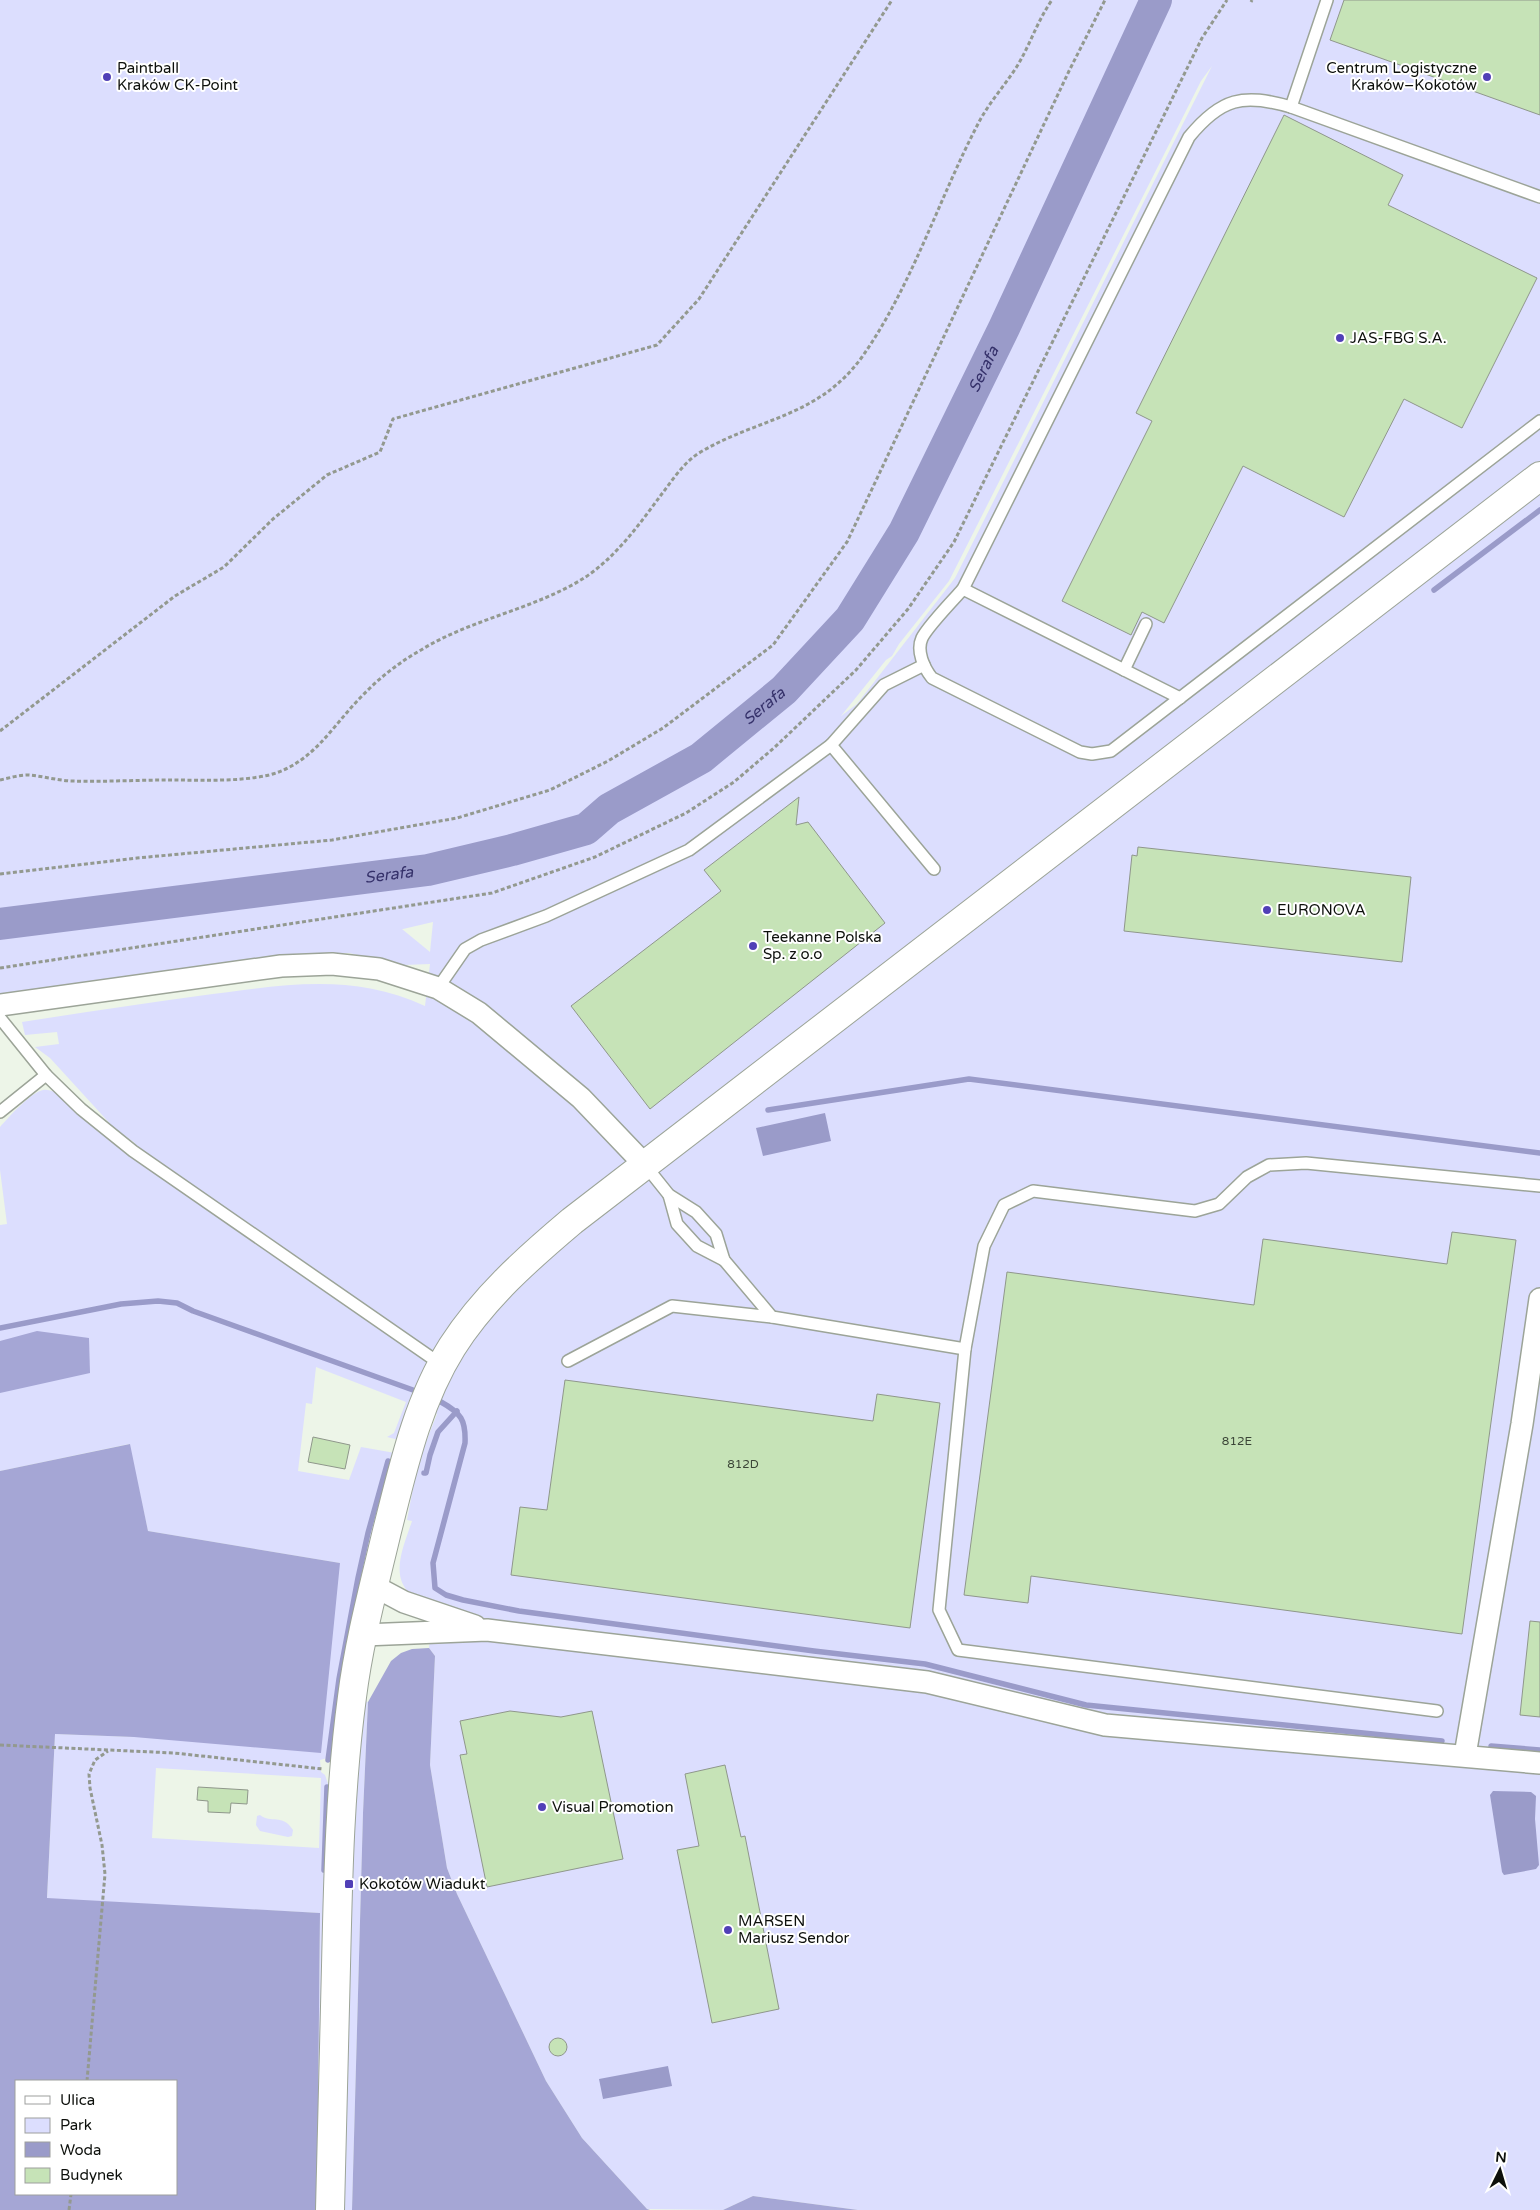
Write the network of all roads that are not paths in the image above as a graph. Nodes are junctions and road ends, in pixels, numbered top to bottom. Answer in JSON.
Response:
{"nodes":[{"id":1,"x":1327,"y":0,"type":"edge"},
{"id":2,"x":1291,"y":107,"type":"junction"},
{"id":3,"x":1540,"y":197,"type":"edge"},
{"id":4,"x":1540,"y":421,"type":"edge"},
{"id":5,"x":1540,"y":476,"type":"edge"},
{"id":6,"x":962,"y":589,"type":"junction"},
{"id":7,"x":1146,"y":624,"type":"dead end"},
{"id":8,"x":924,"y":665,"type":"junction"},
{"id":9,"x":1124,"y":670,"type":"junction"},
{"id":10,"x":1180,"y":698,"type":"junction"},
{"id":11,"x":831,"y":745,"type":"junction"},
{"id":12,"x":934,"y":870,"type":"dead end"},
{"id":13,"x":438,"y":988,"type":"junction"},
{"id":14,"x":0,"y":1005,"type":"edge"},
{"id":15,"x":0,"y":1018,"type":"edge"},
{"id":16,"x":46,"y":1075,"type":"junction"},
{"id":17,"x":0,"y":1112,"type":"edge"},
{"id":18,"x":645,"y":1166,"type":"junction"},
{"id":19,"x":1540,"y":1186,"type":"edge"},
{"id":20,"x":669,"y":1195,"type":"junction"},
{"id":21,"x":724,"y":1260,"type":"junction"},
{"id":22,"x":1540,"y":1299,"type":"edge"},
{"id":23,"x":772,"y":1318,"type":"junction"},
{"id":24,"x":965,"y":1349,"type":"junction"},
{"id":25,"x":568,"y":1361,"type":"dead end"},
{"id":26,"x":442,"y":1365,"type":"junction"},
{"id":27,"x":374,"y":1586,"type":"junction"},
{"id":28,"x":487,"y":1630,"type":"junction"},
{"id":29,"x":364,"y":1635,"type":"junction"},
{"id":30,"x":1437,"y":1711,"type":"dead end"},
{"id":31,"x":1465,"y":1755,"type":"junction"},
{"id":32,"x":1540,"y":1763,"type":"edge"},
{"id":33,"x":330,"y":2210,"type":"edge"}],
"edges":[{"from":1,"to":2,"type":"lane"},
{"from":2,"to":3,"type":"lane"},
{"from":2,"to":6,"type":"lane"},
{"from":4,"to":10,"type":"lane"},
{"from":5,"to":18,"type":"street"},
{"from":6,"to":8,"type":"lane"},
{"from":6,"to":9,"type":"lane"},
{"from":7,"to":9,"type":"lane"},
{"from":8,"to":10,"type":"lane"},
{"from":8,"to":11,"type":"lane"},
{"from":9,"to":10,"type":"lane"},
{"from":11,"to":12,"type":"lane"},
{"from":11,"to":13,"type":"lane"},
{"from":13,"to":14,"type":"street"},
{"from":13,"to":18,"type":"street"},
{"from":15,"to":16,"type":"lane"},
{"from":16,"to":17,"type":"lane"},
{"from":16,"to":26,"type":"lane"},
{"from":18,"to":20,"type":"lane"},
{"from":18,"to":26,"type":"street"},
{"from":19,"to":24,"type":"lane"},
{"from":20,"to":21,"type":"lane"},
{"from":20,"to":21,"type":"lane"},
{"from":21,"to":23,"type":"lane"},
{"from":22,"to":31,"type":"street"},
{"from":23,"to":24,"type":"lane"},
{"from":23,"to":25,"type":"lane"},
{"from":24,"to":30,"type":"lane"},
{"from":26,"to":27,"type":"street"},
{"from":27,"to":28,"type":"street"},
{"from":27,"to":29,"type":"street"},
{"from":28,"to":29,"type":"street"},
{"from":28,"to":31,"type":"street"},
{"from":29,"to":33,"type":"street"},
{"from":31,"to":32,"type":"street"}]}
